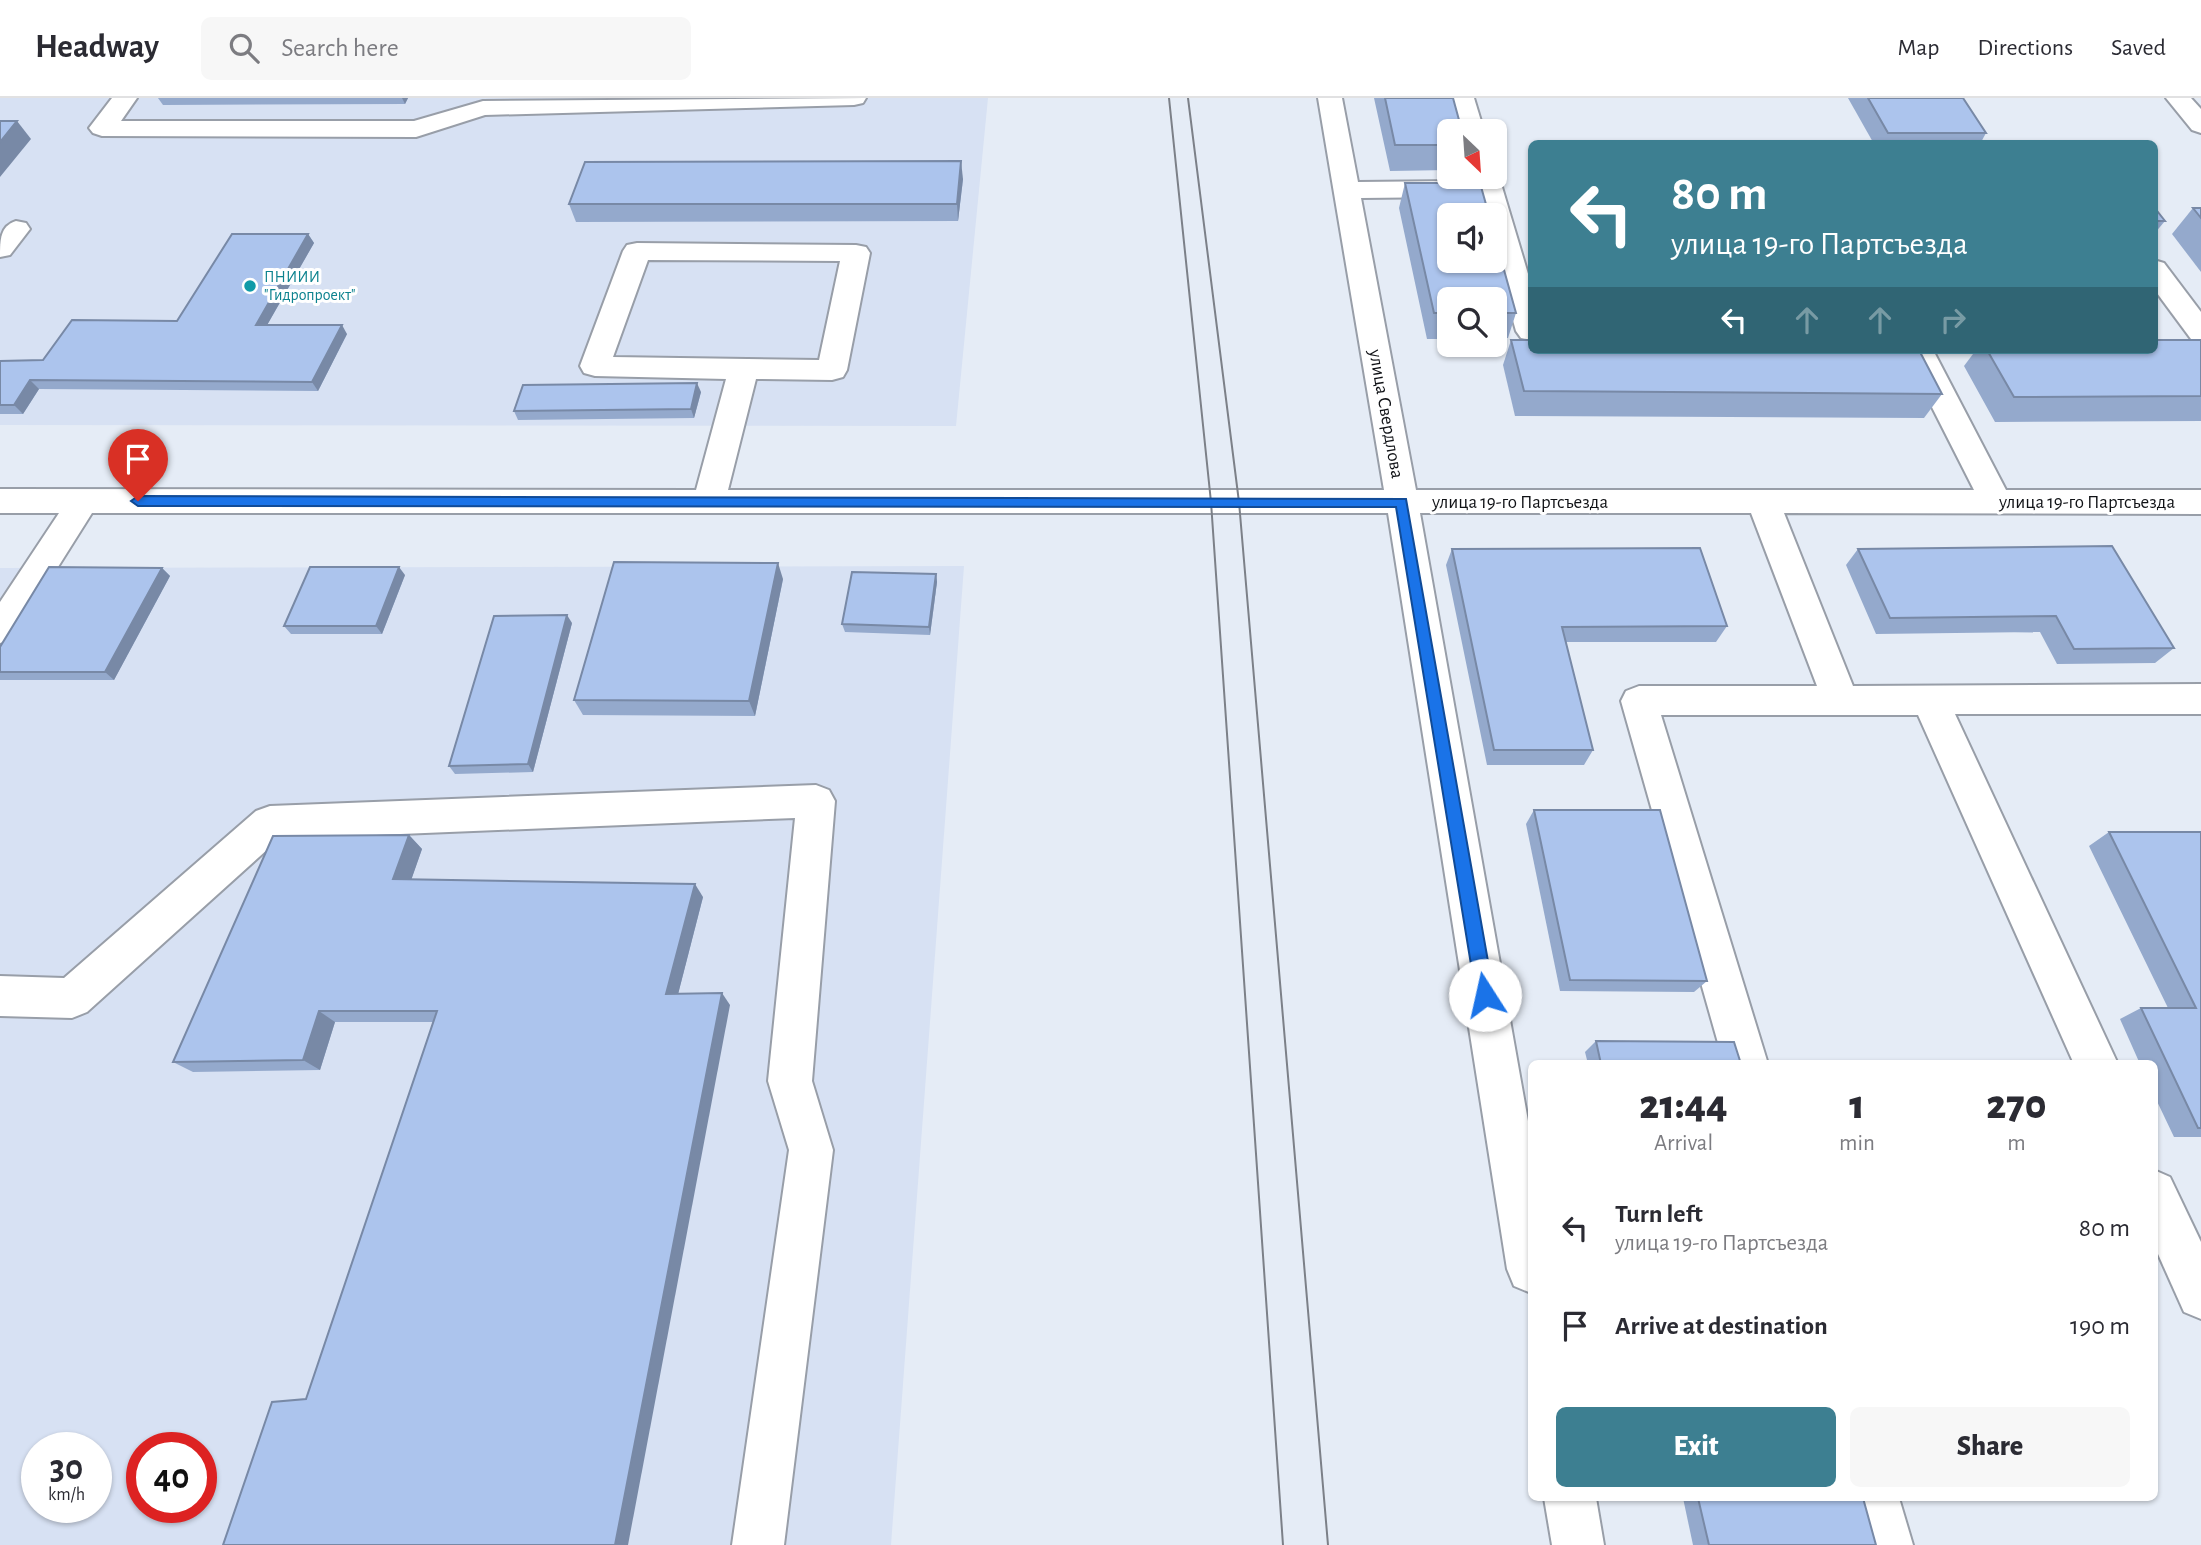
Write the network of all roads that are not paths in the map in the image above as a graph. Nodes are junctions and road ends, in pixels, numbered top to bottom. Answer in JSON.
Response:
{"nodes":[{"id":1,"x":125,"y":98,"type":"edge"},
{"id":2,"x":854,"y":98,"type":"edge"},
{"id":3,"x":1330,"y":98,"type":"edge"},
{"id":4,"x":1462,"y":98,"type":"edge"},
{"id":5,"x":2178,"y":98,"type":"edge"},
{"id":6,"x":1468,"y":119,"type":"edge"},
{"id":7,"x":2201,"y":125,"type":"edge"},
{"id":8,"x":1437,"y":186,"type":"edge"},
{"id":9,"x":1489,"y":189,"type":"edge"},
{"id":10,"x":1347,"y":190,"type":"junction"},
{"id":11,"x":2158,"y":277,"type":"edge"},
{"id":12,"x":1528,"y":321,"type":"edge"},
{"id":13,"x":2193,"y":343,"type":"edge"},
{"id":14,"x":1920,"y":354,"type":"edge"},
{"id":15,"x":744,"y":369,"type":"junction"},
{"id":16,"x":0,"y":501,"type":"edge"},
{"id":17,"x":83,"y":501,"type":"junction"},
{"id":18,"x":709,"y":501,"type":"junction"},
{"id":19,"x":1402,"y":502,"type":"junction"},
{"id":20,"x":1763,"y":502,"type":"junction"},
{"id":21,"x":1996,"y":502,"type":"junction"},
{"id":22,"x":2201,"y":502,"type":"edge"},
{"id":23,"x":0,"y":630,"type":"edge"},
{"id":24,"x":2201,"y":699,"type":"edge"},
{"id":25,"x":1841,"y":700,"type":"junction"},
{"id":26,"x":1930,"y":700,"type":"junction"},
{"id":27,"x":0,"y":996,"type":"edge"},
{"id":28,"x":1745,"y":1060,"type":"edge"},
{"id":29,"x":2094,"y":1060,"type":"edge"},
{"id":30,"x":2158,"y":1202,"type":"edge"},
{"id":31,"x":1528,"y":1251,"type":"edge"},
{"id":32,"x":2201,"y":1295,"type":"edge"},
{"id":33,"x":1571,"y":1501,"type":"edge"},
{"id":34,"x":1874,"y":1501,"type":"edge"},
{"id":35,"x":758,"y":1545,"type":"edge"},
{"id":36,"x":1578,"y":1545,"type":"edge"},
{"id":37,"x":1887,"y":1545,"type":"edge"}],
"edges":[{"from":1,"to":2,"type":"street"},
{"from":3,"to":10,"type":"street","name":"улица Свердлова"},
{"from":4,"to":6,"type":"street"},
{"from":5,"to":7,"type":"street"},
{"from":8,"to":10,"type":"street"},
{"from":9,"to":12,"type":"street"},
{"from":10,"to":19,"type":"street","name":"улица Свердлова"},
{"from":11,"to":13,"type":"street"},
{"from":14,"to":21,"type":"street"},
{"from":15,"to":15,"type":"street"},
{"from":15,"to":18,"type":"street"},
{"from":16,"to":17,"type":"street","name":"улица 19-го Партсъезда"},
{"from":17,"to":18,"type":"street","name":"улица 19-го Партсъезда"},
{"from":17,"to":23,"type":"street"},
{"from":18,"to":19,"type":"street","name":"улица 19-го Партсъезда"},
{"from":19,"to":20,"type":"street","name":"улица 19-го Партсъезда"},
{"from":19,"to":31,"type":"street","name":"улица Свердлова"},
{"from":20,"to":21,"type":"street","name":"улица 19-го Партсъезда"},
{"from":20,"to":25,"type":"street"},
{"from":21,"to":22,"type":"street","name":"улица 19-го Партсъезда"},
{"from":24,"to":26,"type":"street"},
{"from":25,"to":26,"type":"street"},
{"from":25,"to":28,"type":"street"},
{"from":26,"to":29,"type":"street"},
{"from":27,"to":35,"type":"street"},
{"from":30,"to":32,"type":"street"},
{"from":33,"to":36,"type":"street"},
{"from":34,"to":37,"type":"street"}]}
